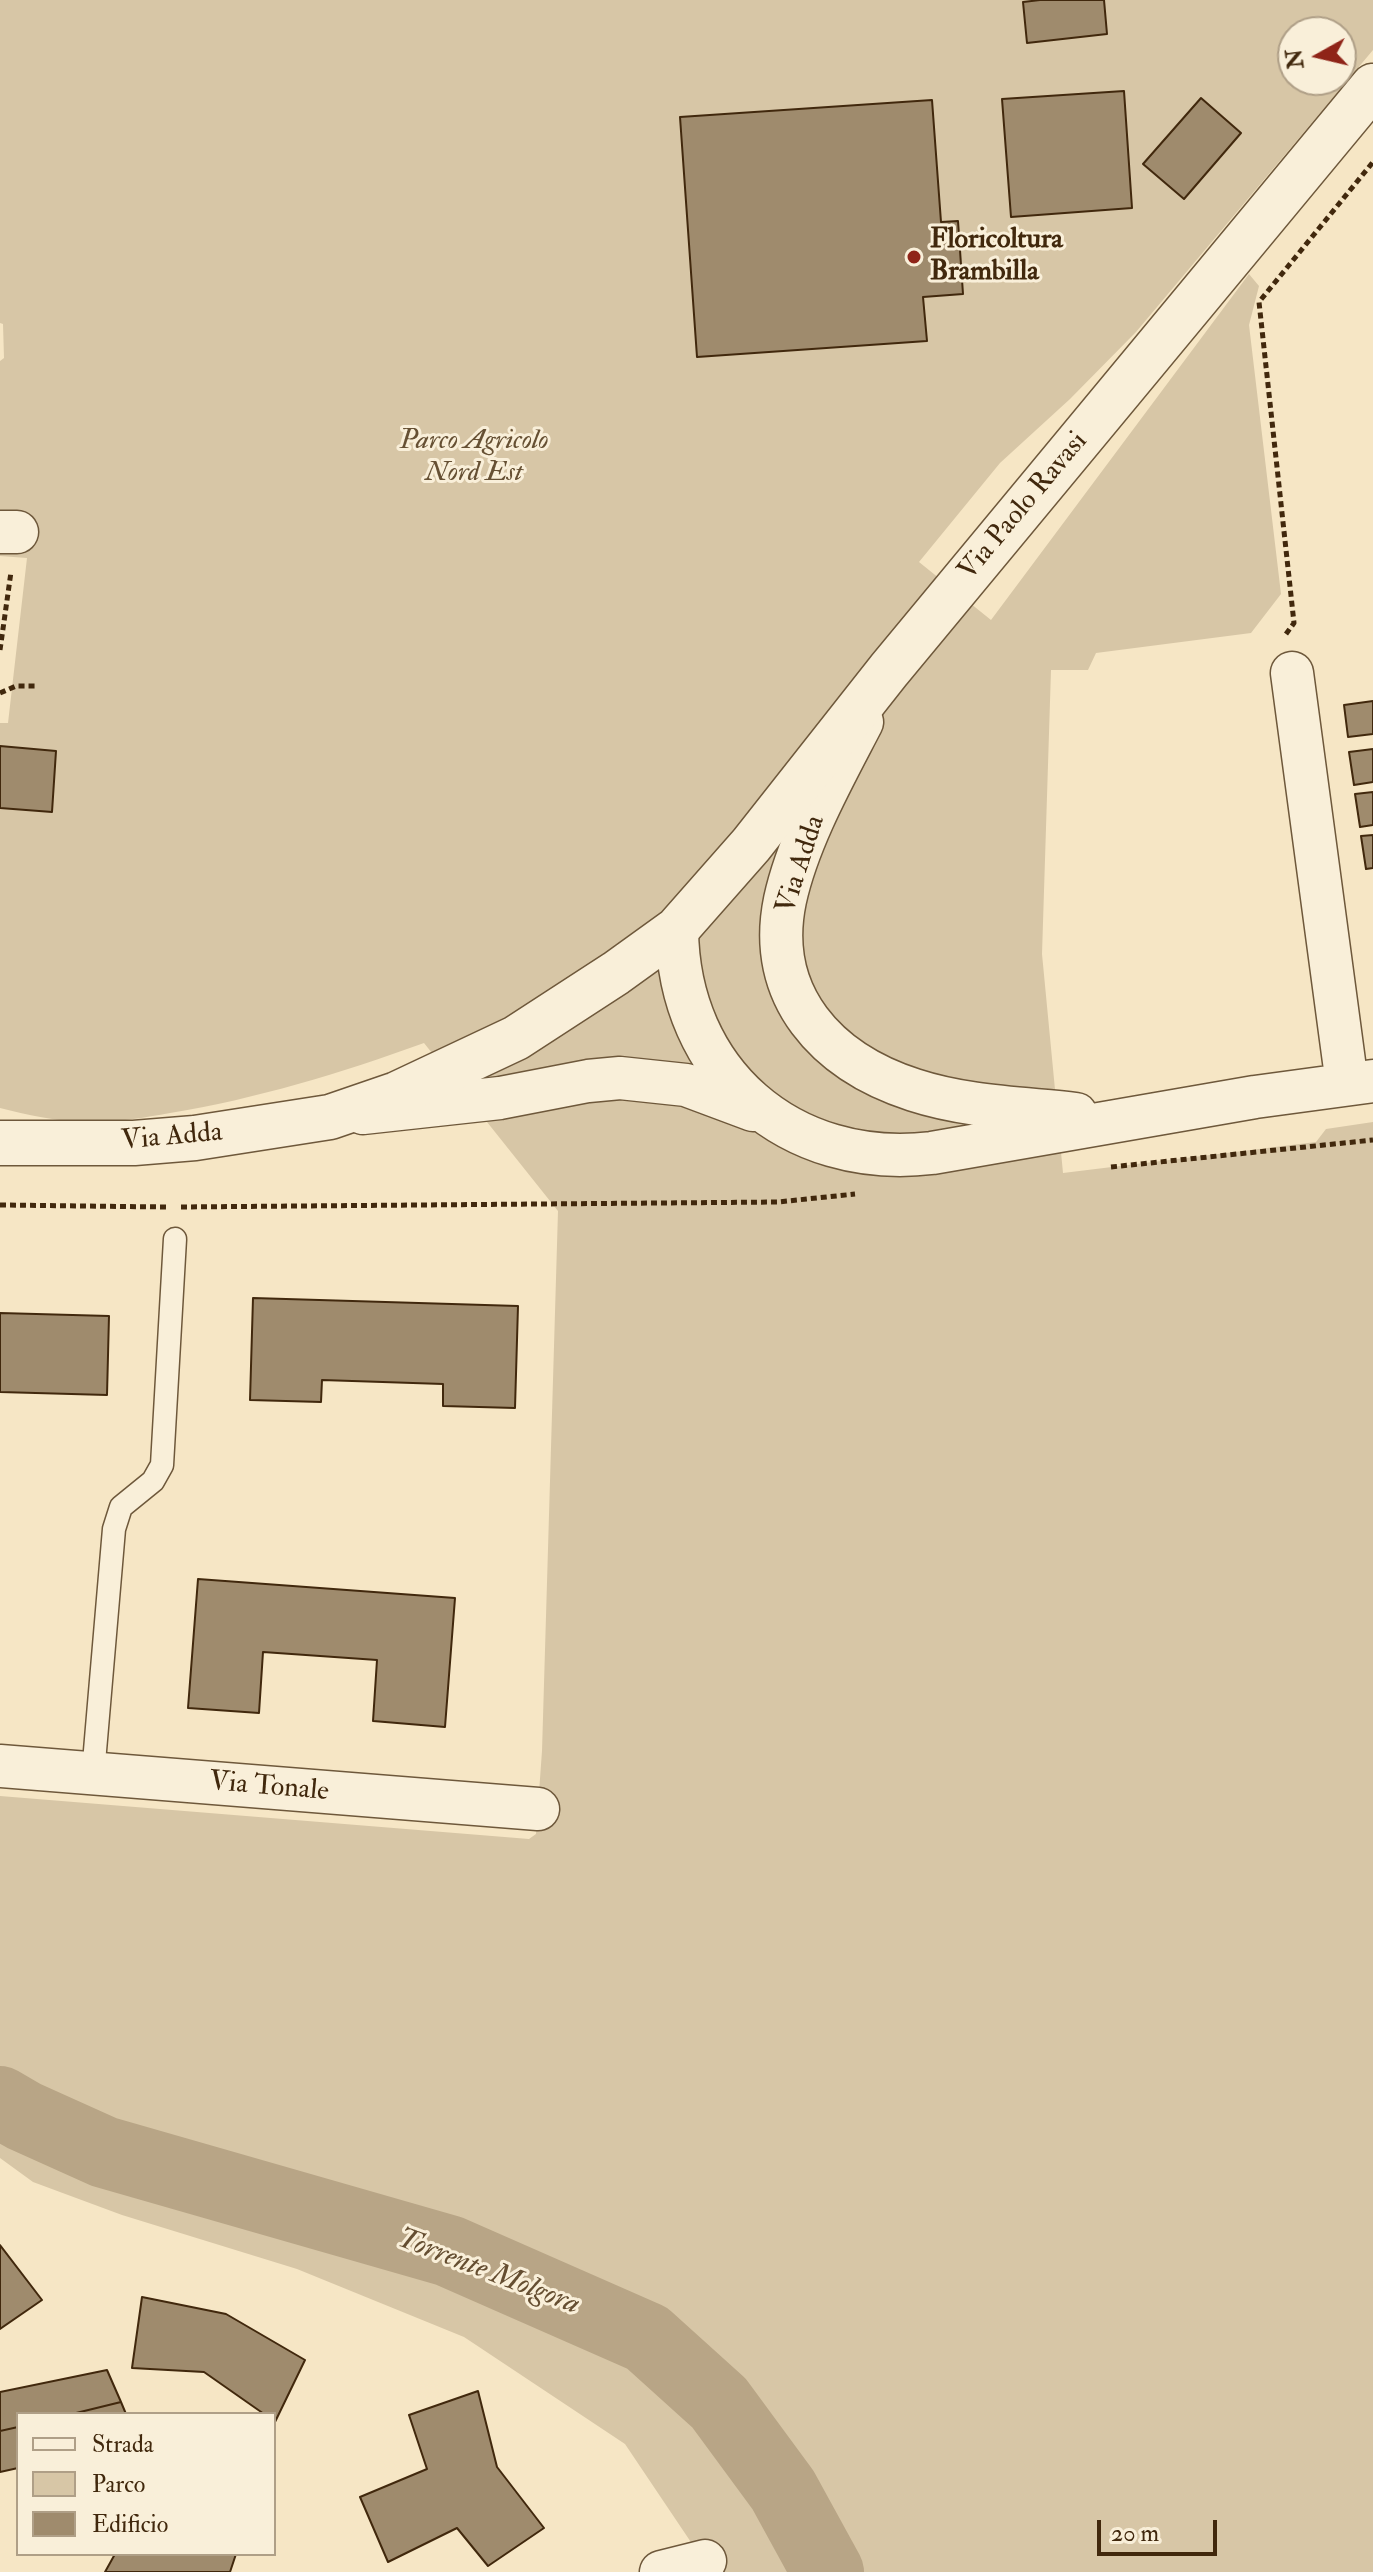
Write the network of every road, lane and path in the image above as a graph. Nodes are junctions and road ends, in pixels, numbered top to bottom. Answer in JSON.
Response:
{"nodes":[{"id":1,"x":1373,"y":86,"type":"edge"},
{"id":2,"x":9,"y":532,"type":"edge"},
{"id":3,"x":0,"y":650,"type":"edge"},
{"id":4,"x":889,"y":670,"type":"junction"},
{"id":5,"x":1292,"y":673,"type":"dead end"},
{"id":6,"x":37,"y":686,"type":"dead end"},
{"id":7,"x":0,"y":693,"type":"edge"},
{"id":8,"x":677,"y":929,"type":"junction"},
{"id":9,"x":1360,"y":1082,"type":"edge"},
{"id":10,"x":330,"y":1117,"type":"junction"},
{"id":11,"x":773,"y":1119,"type":"junction"},
{"id":12,"x":1121,"y":1120,"type":"junction"},
{"id":13,"x":1373,"y":1140,"type":"edge"},
{"id":14,"x":4,"y":1142,"type":"edge"},
{"id":15,"x":1107,"y":1168,"type":"dead end"},
{"id":16,"x":857,"y":1194,"type":"dead end"},
{"id":17,"x":0,"y":1205,"type":"edge"},
{"id":18,"x":175,"y":1239,"type":"dead end"},
{"id":19,"x":0,"y":1766,"type":"edge"},
{"id":20,"x":93,"y":1774,"type":"junction"},
{"id":21,"x":538,"y":1809,"type":"dead end"},
{"id":22,"x":705,"y":2561,"type":"dead end"},
{"id":23,"x":661,"y":2572,"type":"edge"}],
"edges":[{"from":1,"to":4,"type":"street","name":"Via Paolo Ravasi"},
{"from":2,"to":3,"type":"path"},
{"from":4,"to":8,"type":"street","name":"Via Paolo Ravasi"},
{"from":4,"to":12,"type":"street","name":"Via Adda"},
{"from":5,"to":9,"type":"street"},
{"from":6,"to":7,"type":"path"},
{"from":8,"to":10,"type":"street","name":"Via Adda"},
{"from":8,"to":11,"type":"street","name":"Via Adda"},
{"from":9,"to":12,"type":"street","name":"Via Adda"},
{"from":10,"to":11,"type":"street","name":"Via Adda"},
{"from":10,"to":14,"type":"street","name":"Via Adda"},
{"from":11,"to":12,"type":"street","name":"Via Adda"},
{"from":13,"to":15,"type":"path"},
{"from":16,"to":17,"type":"path"},
{"from":18,"to":20,"type":"lane"},
{"from":19,"to":20,"type":"street","name":"Via Tonale"},
{"from":20,"to":21,"type":"street","name":"Via Tonale"},
{"from":22,"to":23,"type":"street"}]}
